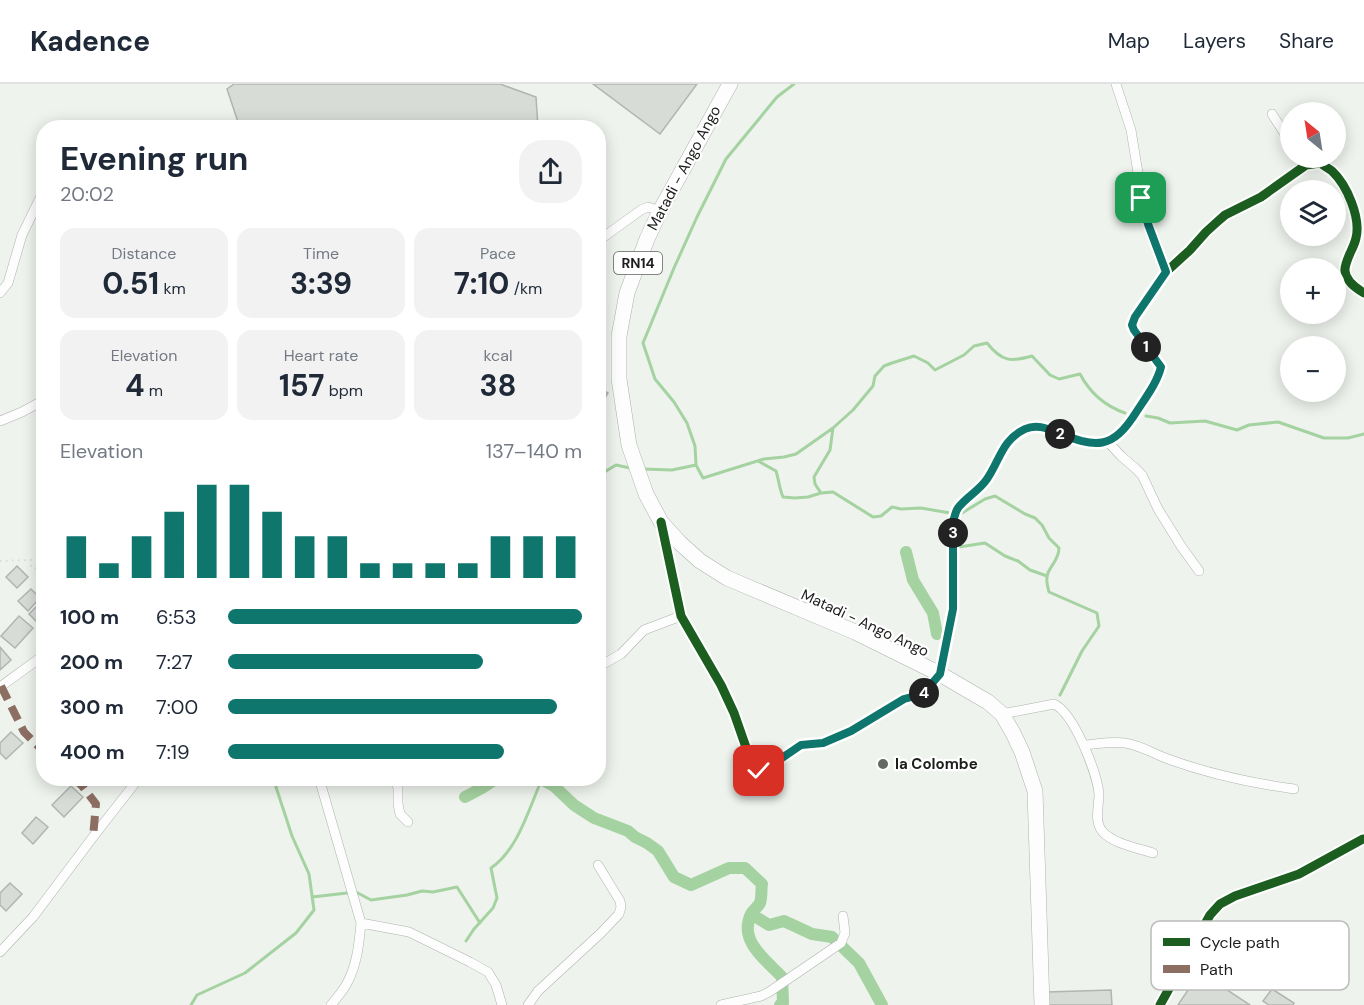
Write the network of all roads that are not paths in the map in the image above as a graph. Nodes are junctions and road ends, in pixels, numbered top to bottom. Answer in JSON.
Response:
{"nodes":[{"id":1,"x":730,"y":84,"type":"edge"},
{"id":2,"x":1116,"y":84,"type":"edge"},
{"id":3,"x":1272,"y":114,"type":"dead end"},
{"id":4,"x":1280,"y":126,"type":"edge"},
{"id":5,"x":1295,"y":168,"type":"edge"},
{"id":6,"x":1327,"y":168,"type":"edge"},
{"id":7,"x":36,"y":205,"type":"edge"},
{"id":8,"x":660,"y":211,"type":"junction"},
{"id":9,"x":606,"y":235,"type":"edge"},
{"id":10,"x":1166,"y":272,"type":"junction"},
{"id":11,"x":0,"y":293,"type":"edge"},
{"id":12,"x":1364,"y":293,"type":"edge"},
{"id":13,"x":36,"y":404,"type":"edge"},
{"id":14,"x":0,"y":421,"type":"edge"},
{"id":15,"x":1108,"y":442,"type":"junction"},
{"id":16,"x":661,"y":522,"type":"junction"},
{"id":17,"x":1199,"y":571,"type":"dead end"},
{"id":18,"x":681,"y":616,"type":"junction"},
{"id":19,"x":36,"y":661,"type":"edge"},
{"id":20,"x":606,"y":662,"type":"edge"},
{"id":21,"x":940,"y":674,"type":"junction"},
{"id":22,"x":0,"y":687,"type":"edge"},
{"id":23,"x":1002,"y":714,"type":"junction"},
{"id":24,"x":1084,"y":745,"type":"junction"},
{"id":25,"x":133,"y":786,"type":"edge"},
{"id":26,"x":321,"y":786,"type":"edge"},
{"id":27,"x":397,"y":786,"type":"edge"},
{"id":28,"x":1294,"y":789,"type":"dead end"},
{"id":29,"x":408,"y":822,"type":"dead end"},
{"id":30,"x":1362,"y":839,"type":"dead end"},
{"id":31,"x":1153,"y":853,"type":"dead end"},
{"id":32,"x":598,"y":865,"type":"dead end"},
{"id":33,"x":843,"y":916,"type":"dead end"},
{"id":34,"x":1207,"y":921,"type":"edge"},
{"id":35,"x":361,"y":923,"type":"junction"},
{"id":36,"x":0,"y":952,"type":"edge"},
{"id":37,"x":1168,"y":990,"type":"edge"},
{"id":38,"x":331,"y":1005,"type":"edge"},
{"id":39,"x":502,"y":1005,"type":"edge"},
{"id":40,"x":528,"y":1005,"type":"edge"},
{"id":41,"x":721,"y":1005,"type":"edge"},
{"id":42,"x":1042,"y":1005,"type":"edge"},
{"id":43,"x":1160,"y":1005,"type":"edge"}],
"edges":[{"from":1,"to":8,"type":"highway","name":"Matadi - Ango Ango","number":"RN14"},
{"from":2,"to":10,"type":"street"},
{"from":3,"to":4,"type":"street"},
{"from":5,"to":10,"type":"street"},
{"from":6,"to":12,"type":"street"},
{"from":7,"to":11,"type":"street"},
{"from":8,"to":9,"type":"street"},
{"from":8,"to":16,"type":"highway","name":"Matadi - Ango Ango","number":"RN14"},
{"from":10,"to":15,"type":"street"},
{"from":13,"to":14,"type":"street"},
{"from":15,"to":17,"type":"street"},
{"from":15,"to":21,"type":"street"},
{"from":16,"to":18,"type":"street"},
{"from":16,"to":21,"type":"highway","name":"Matadi - Ango Ango","number":"RN14"},
{"from":18,"to":20,"type":"street"},
{"from":18,"to":21,"type":"street"},
{"from":19,"to":22,"type":"street"},
{"from":21,"to":23,"type":"highway","name":"Matadi - Ango Ango","number":"RN14"},
{"from":23,"to":24,"type":"street"},
{"from":23,"to":42,"type":"highway","name":"Matadi - Ango Ango","number":"RN14"},
{"from":24,"to":28,"type":"street"},
{"from":24,"to":31,"type":"street"},
{"from":25,"to":36,"type":"street"},
{"from":26,"to":35,"type":"street"},
{"from":27,"to":29,"type":"street"},
{"from":30,"to":34,"type":"street"},
{"from":32,"to":40,"type":"street"},
{"from":33,"to":41,"type":"street"},
{"from":35,"to":38,"type":"street"},
{"from":35,"to":39,"type":"street"},
{"from":37,"to":43,"type":"street"}]}
